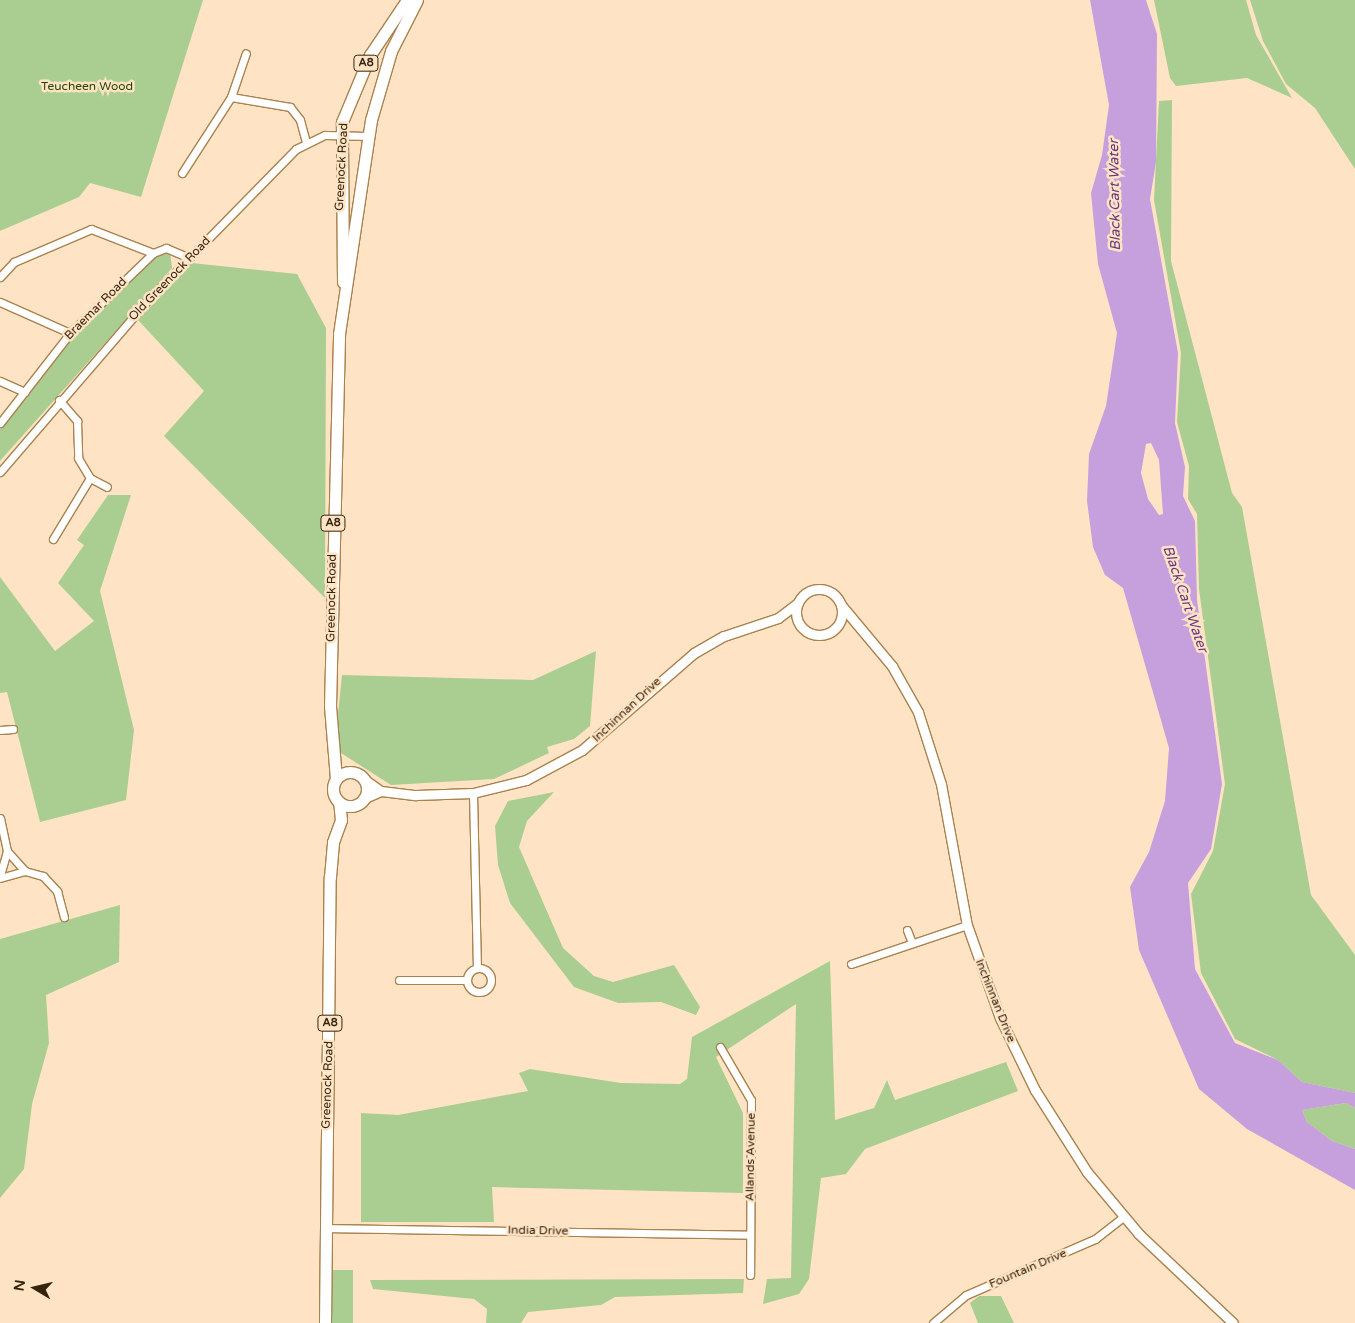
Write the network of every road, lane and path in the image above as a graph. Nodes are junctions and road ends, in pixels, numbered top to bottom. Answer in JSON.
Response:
{"nodes":[{"id":1,"x":407,"y":0,"type":"edge"},
{"id":2,"x":417,"y":0,"type":"edge"},
{"id":3,"x":246,"y":52,"type":"dead end"},
{"id":4,"x":231,"y":97,"type":"junction"},
{"id":5,"x":341,"y":134,"type":"junction"},
{"id":6,"x":368,"y":136,"type":"junction"},
{"id":7,"x":306,"y":142,"type":"junction"},
{"id":8,"x":182,"y":173,"type":"dead end"},
{"id":9,"x":360,"y":192,"type":"junction"},
{"id":10,"x":339,"y":194,"type":"junction"},
{"id":11,"x":153,"y":253,"type":"junction"},
{"id":12,"x":189,"y":258,"type":"junction"},
{"id":13,"x":0,"y":277,"type":"edge"},
{"id":14,"x":345,"y":289,"type":"junction"},
{"id":15,"x":0,"y":302,"type":"edge"},
{"id":16,"x":70,"y":333,"type":"junction"},
{"id":17,"x":0,"y":381,"type":"edge"},
{"id":18,"x":25,"y":392,"type":"junction"},
{"id":19,"x":59,"y":400,"type":"junction"},
{"id":20,"x":0,"y":423,"type":"edge"},
{"id":21,"x":0,"y":472,"type":"edge"},
{"id":22,"x":90,"y":478,"type":"junction"},
{"id":23,"x":107,"y":487,"type":"dead end"},
{"id":24,"x":53,"y":539,"type":"dead end"},
{"id":25,"x":798,"y":603,"type":"junction"},
{"id":26,"x":841,"y":605,"type":"junction"},
{"id":27,"x":778,"y":618,"type":"junction"},
{"id":28,"x":799,"y":624,"type":"junction"},
{"id":29,"x":836,"y":627,"type":"junction"},
{"id":30,"x":857,"y":628,"type":"junction"},
{"id":31,"x":13,"y":729,"type":"dead end"},
{"id":32,"x":0,"y":730,"type":"edge"},
{"id":33,"x":336,"y":756,"type":"junction"},
{"id":34,"x":350,"y":772,"type":"junction"},
{"id":35,"x":336,"y":779,"type":"junction"},
{"id":36,"x":365,"y":780,"type":"junction"},
{"id":37,"x":381,"y":791,"type":"junction"},
{"id":38,"x":473,"y":793,"type":"junction"},
{"id":39,"x":339,"y":802,"type":"junction"},
{"id":40,"x":360,"y":802,"type":"junction"},
{"id":41,"x":0,"y":818,"type":"edge"},
{"id":42,"x":342,"y":820,"type":"junction"},
{"id":43,"x":8,"y":851,"type":"junction"},
{"id":44,"x":25,"y":871,"type":"junction"},
{"id":45,"x":0,"y":877,"type":"edge"},
{"id":46,"x":64,"y":917,"type":"dead end"},
{"id":47,"x":966,"y":925,"type":"junction"},
{"id":48,"x":907,"y":930,"type":"dead end"},
{"id":49,"x":912,"y":943,"type":"junction"},
{"id":50,"x":851,"y":964,"type":"dead end"},
{"id":51,"x":477,"y":968,"type":"junction"},
{"id":52,"x":399,"y":980,"type":"dead end"},
{"id":53,"x":466,"y":980,"type":"junction"},
{"id":54,"x":720,"y":1047,"type":"dead end"},
{"id":55,"x":1124,"y":1216,"type":"junction"},
{"id":56,"x":326,"y":1228,"type":"junction"},
{"id":57,"x":750,"y":1235,"type":"junction"},
{"id":58,"x":750,"y":1275,"type":"dead end"},
{"id":59,"x":325,"y":1323,"type":"edge"},
{"id":60,"x":933,"y":1323,"type":"edge"},
{"id":61,"x":1233,"y":1323,"type":"edge"}],
"edges":[{"from":1,"to":5,"type":"main road","name":"Greenock Road","number":"A8"},
{"from":2,"to":6,"type":"main road","name":"Greenock Road","number":"A8"},
{"from":3,"to":4,"type":"street"},
{"from":4,"to":7,"type":"street"},
{"from":4,"to":8,"type":"street"},
{"from":5,"to":6,"type":"street"},
{"from":5,"to":7,"type":"street"},
{"from":5,"to":10,"type":"main road","name":"Greenock Road","number":"A8"},
{"from":6,"to":9,"type":"main road","name":"Greenock Road","number":"A8"},
{"from":7,"to":12,"type":"street","name":"Old Greenock Road"},
{"from":9,"to":10,"type":"main road"},
{"from":9,"to":14,"type":"main road","name":"Greenock Road","number":"A8"},
{"from":10,"to":14,"type":"main road","name":"Greenock Road","number":"A8"},
{"from":11,"to":12,"type":"street"},
{"from":11,"to":13,"type":"street"},
{"from":11,"to":16,"type":"street","name":"Braemar Road"},
{"from":12,"to":19,"type":"street","name":"Old Greenock Road"},
{"from":14,"to":33,"type":"main road","name":"Greenock Road","number":"A8"},
{"from":15,"to":16,"type":"street"},
{"from":16,"to":18,"type":"street","name":"Braemar Road"},
{"from":17,"to":18,"type":"street"},
{"from":18,"to":20,"type":"street","name":"Braemar Road"},
{"from":19,"to":21,"type":"street","name":"Old Greenock Road"},
{"from":19,"to":22,"type":"street"},
{"from":22,"to":23,"type":"street"},
{"from":22,"to":24,"type":"street"},
{"from":25,"to":26,"type":"street"},
{"from":25,"to":27,"type":"street","name":"Inchinnan Drive"},
{"from":25,"to":28,"type":"street"},
{"from":26,"to":29,"type":"street"},
{"from":26,"to":30,"type":"street","name":"Inchinnan Drive"},
{"from":27,"to":28,"type":"street"},
{"from":27,"to":38,"type":"street","name":"Inchinnan Drive"},
{"from":28,"to":29,"type":"street"},
{"from":29,"to":30,"type":"street"},
{"from":30,"to":47,"type":"street","name":"Inchinnan Drive"},
{"from":31,"to":32,"type":"street"},
{"from":33,"to":34,"type":"main road"},
{"from":33,"to":35,"type":"main road","name":"Greenock Road","number":"A8"},
{"from":34,"to":35,"type":"main road"},
{"from":34,"to":36,"type":"main road"},
{"from":35,"to":39,"type":"main road","number":"A8"},
{"from":36,"to":37,"type":"street"},
{"from":36,"to":40,"type":"main road"},
{"from":37,"to":38,"type":"street","name":"Inchinnan Drive"},
{"from":37,"to":40,"type":"street","name":"Inchinnan Drive"},
{"from":38,"to":51,"type":"street"},
{"from":39,"to":40,"type":"main road"},
{"from":39,"to":42,"type":"main road","name":"Greenock Road","number":"A8"},
{"from":40,"to":42,"type":"main road","name":"Greenock Road","number":"A8"},
{"from":41,"to":43,"type":"street"},
{"from":42,"to":56,"type":"main road","name":"Greenock Road","number":"A8"},
{"from":43,"to":44,"type":"street"},
{"from":43,"to":45,"type":"street"},
{"from":44,"to":45,"type":"street"},
{"from":44,"to":46,"type":"street"},
{"from":47,"to":49,"type":"street"},
{"from":47,"to":55,"type":"street","name":"Inchinnan Drive"},
{"from":48,"to":49,"type":"street"},
{"from":49,"to":50,"type":"street"},
{"from":51,"to":53,"type":"street"},
{"from":51,"to":53,"type":"street"},
{"from":52,"to":53,"type":"street"},
{"from":54,"to":57,"type":"street","name":"Allands Avenue"},
{"from":55,"to":60,"type":"street","name":"Fountain Drive"},
{"from":55,"to":61,"type":"street","name":"Inchinnan Drive"},
{"from":56,"to":57,"type":"street","name":"India Drive"},
{"from":56,"to":59,"type":"main road","name":"Greenock Road","number":"A8"},
{"from":57,"to":58,"type":"street","name":"Allands Avenue"}]}
